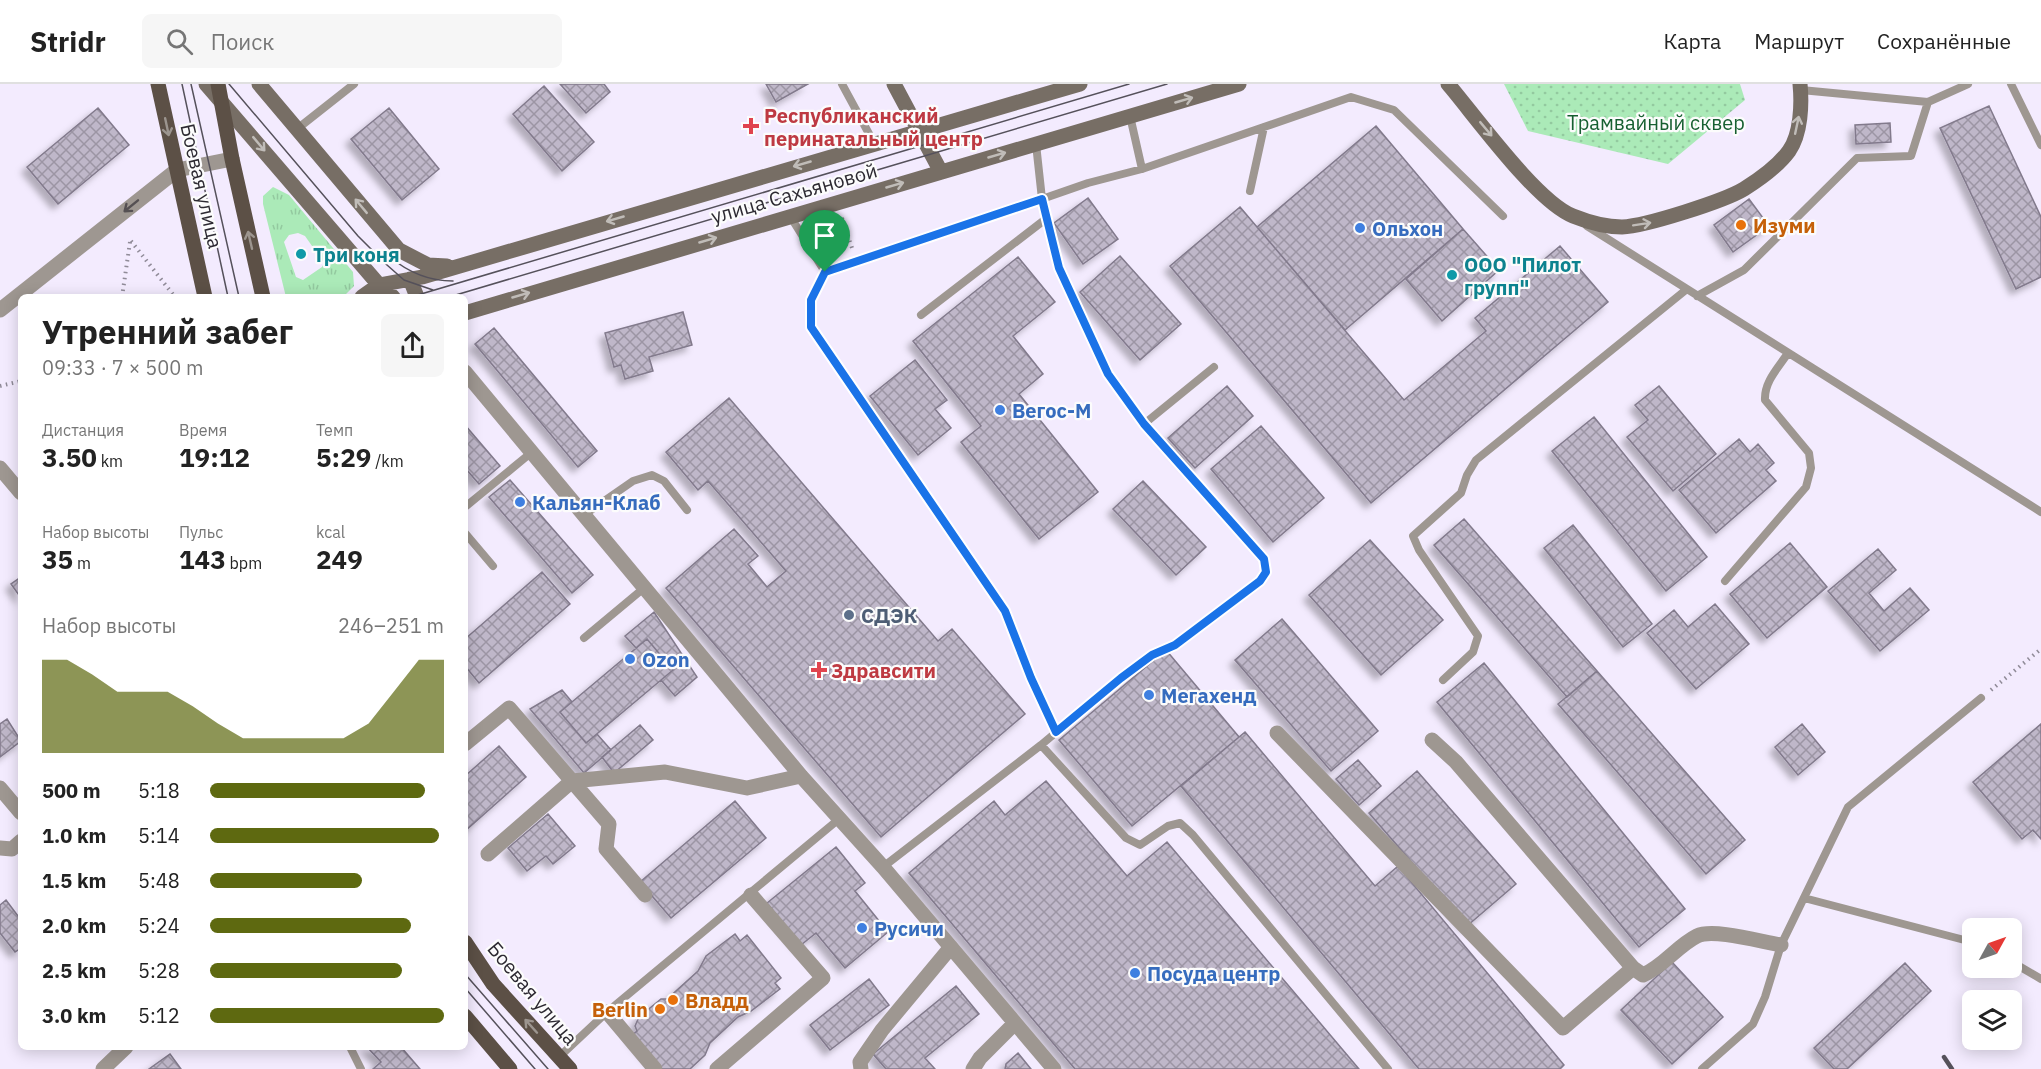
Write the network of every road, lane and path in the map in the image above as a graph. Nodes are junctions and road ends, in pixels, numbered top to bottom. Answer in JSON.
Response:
{"nodes":[{"id":1,"x":158,"y":84,"type":"edge"},
{"id":2,"x":206,"y":84,"type":"edge"},
{"id":3,"x":218,"y":84,"type":"edge"},
{"id":4,"x":259,"y":84,"type":"edge"},
{"id":5,"x":354,"y":84,"type":"edge"},
{"id":6,"x":842,"y":84,"type":"edge"},
{"id":7,"x":894,"y":84,"type":"edge"},
{"id":8,"x":1080,"y":84,"type":"edge"},
{"id":9,"x":1239,"y":84,"type":"edge"},
{"id":10,"x":1448,"y":84,"type":"edge"},
{"id":11,"x":1968,"y":84,"type":"edge"},
{"id":12,"x":2012,"y":84,"type":"edge"},
{"id":13,"x":1801,"y":87,"type":"edge"},
{"id":14,"x":221,"y":100,"type":"junction"},
{"id":15,"x":1928,"y":102,"type":"junction"},
{"id":16,"x":1130,"y":116,"type":"junction"},
{"id":17,"x":1264,"y":127,"type":"junction"},
{"id":18,"x":297,"y":129,"type":"junction"},
{"id":19,"x":919,"y":130,"type":"junction"},
{"id":20,"x":874,"y":143,"type":"junction"},
{"id":21,"x":1036,"y":144,"type":"junction"},
{"id":22,"x":2041,"y":145,"type":"edge"},
{"id":23,"x":232,"y":159,"type":"junction"},
{"id":24,"x":1142,"y":169,"type":"junction"},
{"id":25,"x":177,"y":170,"type":"junction"},
{"id":26,"x":940,"y":172,"type":"junction"},
{"id":27,"x":1250,"y":191,"type":"dead end"},
{"id":28,"x":1042,"y":199,"type":"junction"},
{"id":29,"x":790,"y":216,"type":"junction"},
{"id":30,"x":1503,"y":216,"type":"dead end"},
{"id":31,"x":1571,"y":216,"type":"junction"},
{"id":32,"x":1047,"y":218,"type":"junction"},
{"id":33,"x":453,"y":266,"type":"junction"},
{"id":34,"x":825,"y":272,"type":"junction"},
{"id":35,"x":410,"y":279,"type":"junction"},
{"id":36,"x":379,"y":285,"type":"junction"},
{"id":37,"x":1687,"y":289,"type":"junction"},
{"id":38,"x":20,"y":294,"type":"edge"},
{"id":39,"x":122,"y":294,"type":"edge"},
{"id":40,"x":173,"y":294,"type":"edge"},
{"id":41,"x":204,"y":294,"type":"edge"},
{"id":42,"x":262,"y":294,"type":"edge"},
{"id":43,"x":366,"y":294,"type":"edge"},
{"id":44,"x":390,"y":294,"type":"edge"},
{"id":45,"x":416,"y":294,"type":"edge"},
{"id":46,"x":18,"y":296,"type":"edge"},
{"id":47,"x":1697,"y":296,"type":"junction"},
{"id":48,"x":0,"y":310,"type":"edge"},
{"id":49,"x":468,"y":312,"type":"edge"},
{"id":50,"x":921,"y":315,"type":"dead end"},
{"id":51,"x":1788,"y":353,"type":"junction"},
{"id":52,"x":1214,"y":367,"type":"dead end"},
{"id":53,"x":468,"y":376,"type":"edge"},
{"id":54,"x":18,"y":382,"type":"edge"},
{"id":55,"x":0,"y":386,"type":"edge"},
{"id":56,"x":1144,"y":424,"type":"junction"},
{"id":57,"x":531,"y":452,"type":"junction"},
{"id":58,"x":0,"y":468,"type":"edge"},
{"id":59,"x":18,"y":489,"type":"edge"},
{"id":60,"x":468,"y":504,"type":"edge"},
{"id":61,"x":687,"y":510,"type":"dead end"},
{"id":62,"x":2041,"y":512,"type":"edge"},
{"id":63,"x":584,"y":515,"type":"junction"},
{"id":64,"x":468,"y":536,"type":"edge"},
{"id":65,"x":493,"y":566,"type":"dead end"},
{"id":66,"x":1725,"y":581,"type":"dead end"},
{"id":67,"x":644,"y":588,"type":"junction"},
{"id":68,"x":584,"y":638,"type":"dead end"},
{"id":69,"x":2041,"y":649,"type":"edge"},
{"id":70,"x":1443,"y":680,"type":"dead end"},
{"id":71,"x":1981,"y":698,"type":"joint"},
{"id":72,"x":1056,"y":732,"type":"junction"},
{"id":73,"x":1277,"y":733,"type":"dead end"},
{"id":74,"x":1432,"y":740,"type":"dead end"},
{"id":75,"x":468,"y":742,"type":"edge"},
{"id":76,"x":1041,"y":745,"type":"junction"},
{"id":77,"x":801,"y":776,"type":"junction"},
{"id":78,"x":572,"y":781,"type":"junction"},
{"id":79,"x":0,"y":788,"type":"edge"},
{"id":80,"x":18,"y":809,"type":"edge"},
{"id":81,"x":839,"y":819,"type":"junction"},
{"id":82,"x":18,"y":844,"type":"edge"},
{"id":83,"x":0,"y":848,"type":"edge"},
{"id":84,"x":488,"y":854,"type":"dead end"},
{"id":85,"x":883,"y":867,"type":"junction"},
{"id":86,"x":645,"y":895,"type":"dead end"},
{"id":87,"x":751,"y":895,"type":"junction"},
{"id":88,"x":1804,"y":898,"type":"junction"},
{"id":89,"x":1962,"y":939,"type":"edge"},
{"id":90,"x":1781,"y":945,"type":"junction"},
{"id":91,"x":468,"y":946,"type":"edge"},
{"id":92,"x":951,"y":947,"type":"junction"},
{"id":93,"x":1633,"y":968,"type":"junction"},
{"id":94,"x":2022,"y":968,"type":"edge"},
{"id":95,"x":2041,"y":979,"type":"edge"},
{"id":96,"x":607,"y":1012,"type":"junction"},
{"id":97,"x":468,"y":1020,"type":"edge"},
{"id":98,"x":1015,"y":1023,"type":"junction"},
{"id":99,"x":123,"y":1050,"type":"edge"},
{"id":100,"x":352,"y":1050,"type":"edge"},
{"id":101,"x":559,"y":1057,"type":"junction"},
{"id":102,"x":103,"y":1069,"type":"edge"},
{"id":103,"x":361,"y":1069,"type":"edge"},
{"id":104,"x":510,"y":1069,"type":"edge"},
{"id":105,"x":570,"y":1069,"type":"edge"},
{"id":106,"x":655,"y":1069,"type":"edge"},
{"id":107,"x":717,"y":1069,"type":"edge"},
{"id":108,"x":861,"y":1069,"type":"edge"},
{"id":109,"x":972,"y":1069,"type":"edge"},
{"id":110,"x":1054,"y":1069,"type":"edge"},
{"id":111,"x":1389,"y":1069,"type":"edge"},
{"id":112,"x":1702,"y":1069,"type":"edge"}],
"edges":[{"from":1,"to":25,"type":"main road","name":"Боевая улица","one_way":true},
{"from":2,"to":14,"type":"main road"},
{"from":3,"to":14,"type":"main road","name":"Боевая улица"},
{"from":4,"to":18,"type":"main road"},
{"from":5,"to":18,"type":"lane"},
{"from":6,"to":20,"type":"lane"},
{"from":7,"to":19,"type":"main road"},
{"from":8,"to":19,"type":"main road","name":"улица Сахьяновой"},
{"from":16,"to":9,"type":"main road","name":"улица Сахьяновой","one_way":true},
{"from":10,"to":31,"type":"main road","one_way":true},
{"from":11,"to":15,"type":"lane"},
{"from":12,"to":22,"type":"lane"},
{"from":13,"to":15,"type":"lane"},
{"from":31,"to":13,"type":"main road","one_way":true},
{"from":14,"to":23,"type":"main road","name":"Боевая улица"},
{"from":14,"to":36,"type":"main road","one_way":true},
{"from":15,"to":47,"type":"lane"},
{"from":16,"to":21,"type":"main road","name":"улица Сахьяновой"},
{"from":16,"to":24,"type":"lane"},
{"from":17,"to":24,"type":"lane"},
{"from":17,"to":27,"type":"lane"},
{"from":17,"to":30,"type":"lane"},
{"from":33,"to":18,"type":"main road","one_way":true},
{"from":19,"to":20,"type":"main road","name":"улица Сахьяновой"},
{"from":19,"to":26,"type":"main road"},
{"from":20,"to":33,"type":"main road","name":"улица Сахьяновой","one_way":true},
{"from":26,"to":21,"type":"main road","name":"улица Сахьяновой","one_way":true},
{"from":21,"to":28,"type":"lane"},
{"from":23,"to":25,"type":"street"},
{"from":42,"to":23,"type":"main road","name":"Боевая улица","one_way":true},
{"from":24,"to":28,"type":"lane"},
{"from":25,"to":38,"type":"street","one_way":true},
{"from":25,"to":41,"type":"main road","name":"Боевая улица"},
{"from":29,"to":26,"type":"main road","name":"улица Сахьяновой","one_way":true},
{"from":28,"to":32,"type":"lane"},
{"from":28,"to":34,"type":"lane"},
{"from":29,"to":34,"type":"lane"},
{"from":49,"to":29,"type":"main road","name":"улица Сахьяновой","one_way":true},
{"from":31,"to":37,"type":"lane"},
{"from":32,"to":50,"type":"lane"},
{"from":32,"to":56,"type":"lane"},
{"from":33,"to":35,"type":"main road","name":"улица Сахьяновой"},
{"from":34,"to":72,"type":"lane"},
{"from":35,"to":36,"type":"main road","name":"улица Сахьяновой"},
{"from":35,"to":45,"type":"main road"},
{"from":36,"to":43,"type":"main road","name":"улица Сахьяновой"},
{"from":36,"to":44,"type":"main road"},
{"from":37,"to":47,"type":"lane"},
{"from":37,"to":70,"type":"lane"},
{"from":39,"to":40,"type":"path"},
{"from":46,"to":48,"type":"street","one_way":true},
{"from":47,"to":51,"type":"lane"},
{"from":51,"to":62,"type":"lane"},
{"from":51,"to":66,"type":"lane"},
{"from":52,"to":56,"type":"lane"},
{"from":53,"to":57,"type":"street"},
{"from":54,"to":55,"type":"path"},
{"from":56,"to":72,"type":"lane"},
{"from":57,"to":60,"type":"lane"},
{"from":57,"to":63,"type":"street"},
{"from":58,"to":59,"type":"street"},
{"from":61,"to":63,"type":"lane"},
{"from":63,"to":67,"type":"street"},
{"from":64,"to":65,"type":"lane"},
{"from":67,"to":68,"type":"lane"},
{"from":67,"to":77,"type":"street"},
{"from":69,"to":71,"type":"path"},
{"from":71,"to":88,"type":"lane"},
{"from":72,"to":76,"type":"lane"},
{"from":73,"to":93,"type":"street"},
{"from":74,"to":93,"type":"street"},
{"from":75,"to":78,"type":"street"},
{"from":76,"to":85,"type":"lane"},
{"from":76,"to":111,"type":"lane"},
{"from":77,"to":78,"type":"street"},
{"from":77,"to":81,"type":"street"},
{"from":78,"to":84,"type":"street"},
{"from":78,"to":86,"type":"street"},
{"from":79,"to":80,"type":"street"},
{"from":81,"to":85,"type":"street"},
{"from":81,"to":87,"type":"lane"},
{"from":82,"to":83,"type":"street"},
{"from":85,"to":92,"type":"street"},
{"from":87,"to":96,"type":"lane"},
{"from":87,"to":107,"type":"street"},
{"from":88,"to":89,"type":"lane"},
{"from":88,"to":90,"type":"lane"},
{"from":90,"to":93,"type":"street"},
{"from":90,"to":112,"type":"lane"},
{"from":101,"to":91,"type":"main road","name":"Боевая улица","one_way":true},
{"from":92,"to":98,"type":"street"},
{"from":92,"to":108,"type":"street"},
{"from":94,"to":95,"type":"lane"},
{"from":96,"to":101,"type":"lane"},
{"from":96,"to":106,"type":"street"},
{"from":97,"to":104,"type":"main road"},
{"from":98,"to":109,"type":"street"},
{"from":98,"to":110,"type":"street"},
{"from":99,"to":102,"type":"street"},
{"from":100,"to":103,"type":"lane"},
{"from":101,"to":105,"type":"main road","name":"Боевая улица"}]}
